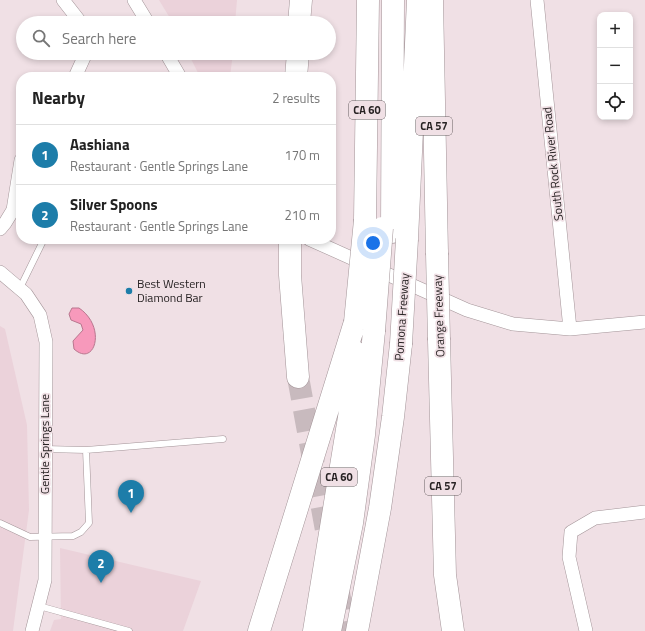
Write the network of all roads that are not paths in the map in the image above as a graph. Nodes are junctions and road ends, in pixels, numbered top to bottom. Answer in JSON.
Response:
{"nodes":[{"id":1,"x":63,"y":0,"type":"edge"},
{"id":2,"x":134,"y":0,"type":"edge"},
{"id":3,"x":301,"y":0,"type":"edge"},
{"id":4,"x":368,"y":0,"type":"edge"},
{"id":5,"x":386,"y":0,"type":"edge"},
{"id":6,"x":393,"y":0,"type":"edge"},
{"id":7,"x":418,"y":0,"type":"edge"},
{"id":8,"x":432,"y":0,"type":"edge"},
{"id":9,"x":537,"y":0,"type":"edge"},
{"id":10,"x":76,"y":16,"type":"edge"},
{"id":11,"x":144,"y":16,"type":"edge"},
{"id":12,"x":300,"y":16,"type":"edge"},
{"id":13,"x":83,"y":60,"type":"edge"},
{"id":14,"x":170,"y":60,"type":"edge"},
{"id":15,"x":297,"y":60,"type":"edge"},
{"id":16,"x":77,"y":72,"type":"edge"},
{"id":17,"x":177,"y":72,"type":"edge"},
{"id":18,"x":296,"y":72,"type":"edge"},
{"id":19,"x":16,"y":191,"type":"edge"},
{"id":20,"x":0,"y":229,"type":"edge"},
{"id":21,"x":387,"y":230,"type":"junction"},
{"id":22,"x":42,"y":244,"type":"edge"},
{"id":23,"x":290,"y":244,"type":"edge"},
{"id":24,"x":320,"y":244,"type":"edge"},
{"id":25,"x":0,"y":272,"type":"edge"},
{"id":26,"x":20,"y":288,"type":"junction"},
{"id":27,"x":645,"y":322,"type":"edge"},
{"id":28,"x":570,"y":329,"type":"junction"},
{"id":29,"x":379,"y":333,"type":"junction"},
{"id":30,"x":298,"y":377,"type":"tunnel mouth"},
{"id":31,"x":223,"y":439,"type":"dead end"},
{"id":32,"x":45,"y":449,"type":"junction"},
{"id":33,"x":86,"y":450,"type":"junction"},
{"id":34,"x":645,"y":512,"type":"edge"},
{"id":35,"x":0,"y":523,"type":"edge"},
{"id":36,"x":45,"y":536,"type":"junction"},
{"id":37,"x":39,"y":606,"type":"junction"},
{"id":38,"x":32,"y":631,"type":"edge"},
{"id":39,"x":129,"y":631,"type":"edge"},
{"id":40,"x":259,"y":631,"type":"edge"},
{"id":41,"x":314,"y":631,"type":"edge"},
{"id":42,"x":330,"y":631,"type":"edge"},
{"id":43,"x":341,"y":631,"type":"edge"},
{"id":44,"x":357,"y":631,"type":"edge"},
{"id":45,"x":453,"y":631,"type":"edge"},
{"id":46,"x":586,"y":631,"type":"edge"}],
"edges":[{"from":1,"to":10,"type":"street"},
{"from":2,"to":11,"type":"street"},
{"from":3,"to":12,"type":"highway"},
{"from":4,"to":21,"type":"highway","name":"Pomona Freeway","number":"CA 60"},
{"from":5,"to":21,"type":"highway"},
{"from":6,"to":21,"type":"highway"},
{"from":7,"to":21,"type":"highway","name":"Pomona Freeway","number":"CA 60"},
{"from":8,"to":45,"type":"highway","name":"Orange Freeway","number":"CA 57","bridge":true},
{"from":9,"to":28,"type":"street","name":"South Rock River Road"},
{"from":13,"to":16,"type":"street"},
{"from":14,"to":17,"type":"street"},
{"from":15,"to":18,"type":"highway"},
{"from":19,"to":20,"type":"street"},
{"from":21,"to":29,"type":"highway","name":"Pomona Freeway","number":"CA 60","bridge":true},
{"from":21,"to":29,"type":"highway","name":"Pomona Freeway","number":"CA 60","bridge":true},
{"from":22,"to":26,"type":"lane"},
{"from":23,"to":30,"type":"highway"},
{"from":24,"to":28,"type":"street"},
{"from":25,"to":26,"type":"street","name":"Gentle Springs Lane"},
{"from":26,"to":32,"type":"street","name":"Gentle Springs Lane"},
{"from":27,"to":28,"type":"street"},
{"from":29,"to":40,"type":"highway"},
{"from":29,"to":41,"type":"highway","name":"Pomona Freeway","number":"CA 60"},
{"from":29,"to":42,"type":"highway"},
{"from":29,"to":43,"type":"highway"},
{"from":29,"to":44,"type":"highway","name":"Pomona Freeway","number":"CA 60"},
{"from":31,"to":33,"type":"lane"},
{"from":32,"to":33,"type":"lane"},
{"from":32,"to":36,"type":"street","name":"Gentle Springs Lane"},
{"from":33,"to":36,"type":"lane"},
{"from":34,"to":46,"type":"street"},
{"from":35,"to":36,"type":"lane"},
{"from":36,"to":37,"type":"street","name":"Gentle Springs Lane"},
{"from":37,"to":38,"type":"street","name":"Gentle Springs Lane"},
{"from":37,"to":39,"type":"lane"}]}
